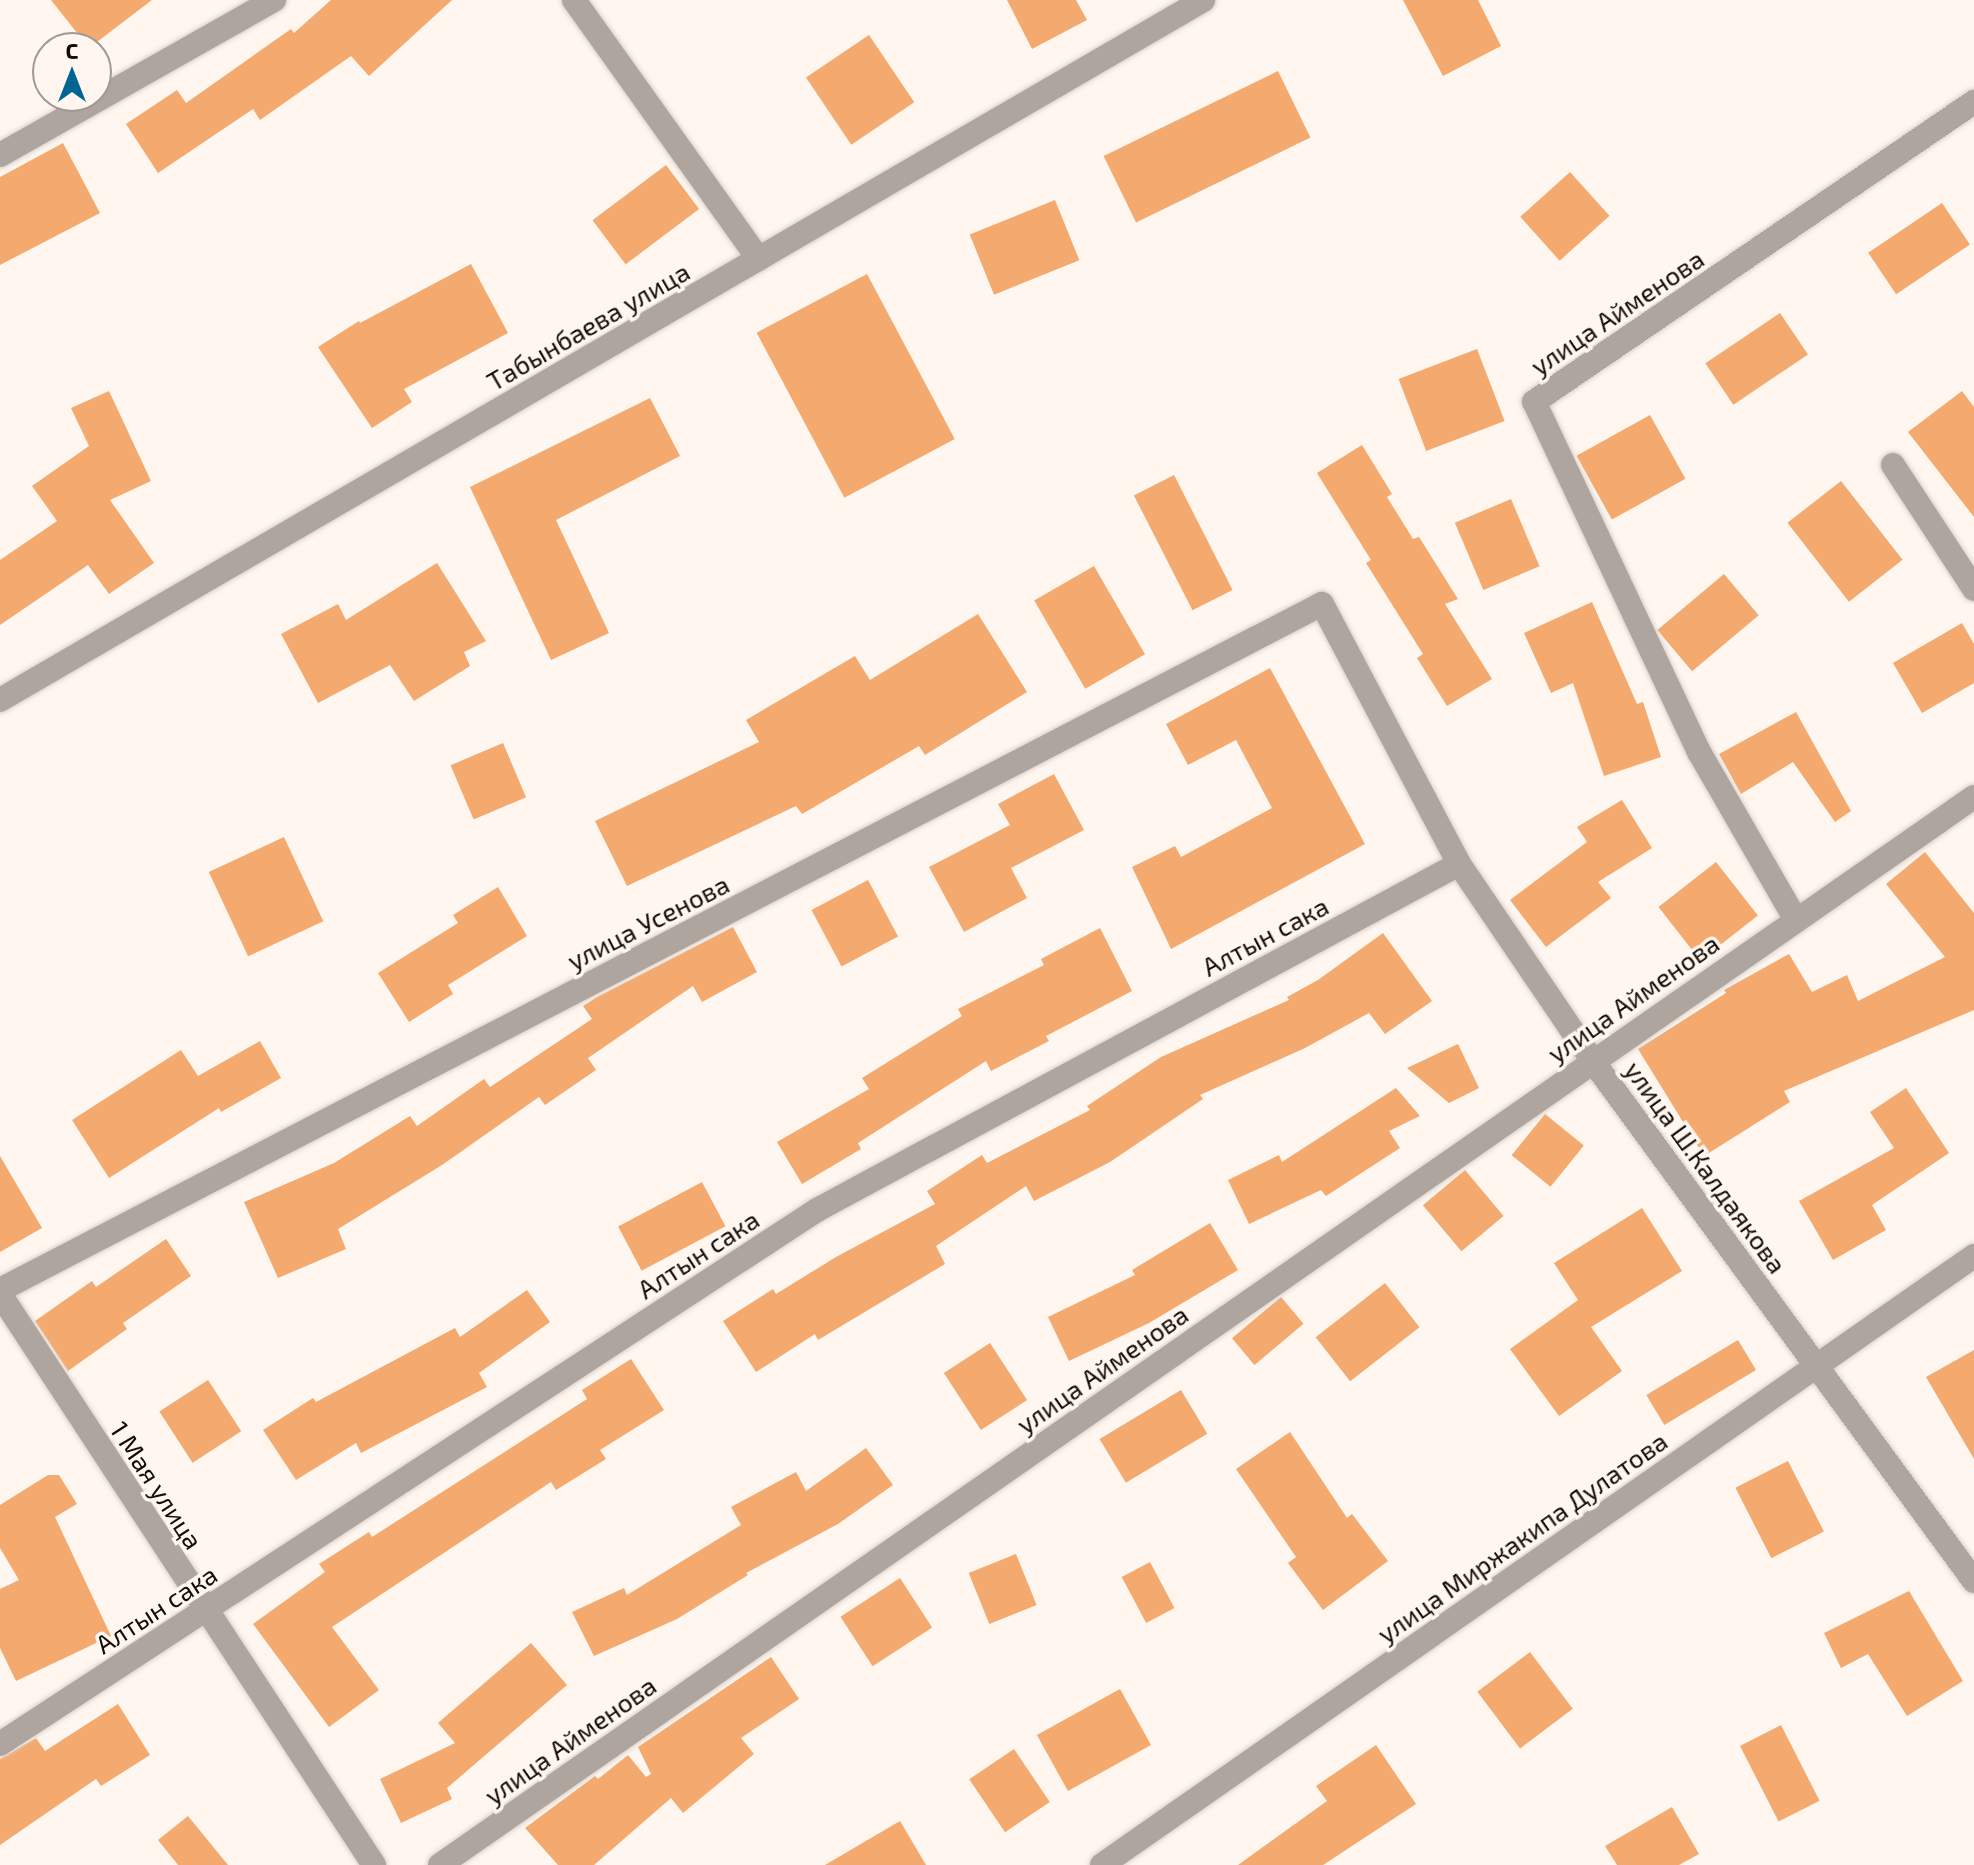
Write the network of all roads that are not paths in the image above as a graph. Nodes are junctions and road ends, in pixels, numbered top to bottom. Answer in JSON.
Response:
{"nodes":[{"id":1,"x":274,"y":0,"type":"edge"},
{"id":2,"x":574,"y":0,"type":"edge"},
{"id":3,"x":1203,"y":0,"type":"edge"},
{"id":4,"x":1974,"y":102,"type":"edge"},
{"id":5,"x":0,"y":155,"type":"edge"},
{"id":6,"x":759,"y":259,"type":"junction"},
{"id":7,"x":1893,"y":465,"type":"dead end"},
{"id":8,"x":1974,"y":589,"type":"edge"},
{"id":9,"x":1322,"y":604,"type":"joint"},
{"id":10,"x":0,"y":700,"type":"edge"},
{"id":11,"x":1974,"y":797,"type":"edge"},
{"id":12,"x":1459,"y":864,"type":"junction"},
{"id":13,"x":1796,"y":920,"type":"junction"},
{"id":14,"x":1592,"y":1060,"type":"junction"},
{"id":15,"x":1974,"y":1256,"type":"edge"},
{"id":16,"x":0,"y":1292,"type":"edge"},
{"id":17,"x":1817,"y":1365,"type":"junction"},
{"id":18,"x":1974,"y":1581,"type":"edge"},
{"id":19,"x":206,"y":1611,"type":"junction"},
{"id":20,"x":0,"y":1744,"type":"edge"},
{"id":21,"x":374,"y":1865,"type":"edge"},
{"id":22,"x":440,"y":1865,"type":"edge"},
{"id":23,"x":1102,"y":1865,"type":"edge"}],
"edges":[{"from":1,"to":5,"type":"street"},
{"from":2,"to":6,"type":"street"},
{"from":3,"to":6,"type":"street","name":"Табынбаева улица"},
{"from":4,"to":13,"type":"street","name":"улица Айменова"},
{"from":6,"to":10,"type":"street","name":"Табынбаева улица"},
{"from":7,"to":8,"type":"street"},
{"from":9,"to":12,"type":"street","name":"улица Ш.Калдаякова"},
{"from":9,"to":16,"type":"street","name":"улица Усенова"},
{"from":11,"to":13,"type":"street","name":"улица Айменова"},
{"from":12,"to":14,"type":"street","name":"улица Ш.Калдаякова"},
{"from":12,"to":19,"type":"street","name":"Алтын сака"},
{"from":13,"to":14,"type":"street","name":"улица Айменова"},
{"from":14,"to":17,"type":"street","name":"улица Ш.Калдаякова"},
{"from":14,"to":22,"type":"street","name":"улица Айменова"},
{"from":15,"to":17,"type":"street","name":"улица Миржакипа Дулатова"},
{"from":16,"to":19,"type":"street","name":"1 Мая улица"},
{"from":17,"to":18,"type":"street","name":"улица Ш.Калдаякова"},
{"from":17,"to":23,"type":"street","name":"улица Миржакипа Дулатова"},
{"from":19,"to":20,"type":"street","name":"Алтын сака"},
{"from":19,"to":21,"type":"street","name":"1 Мая улица"}]}
